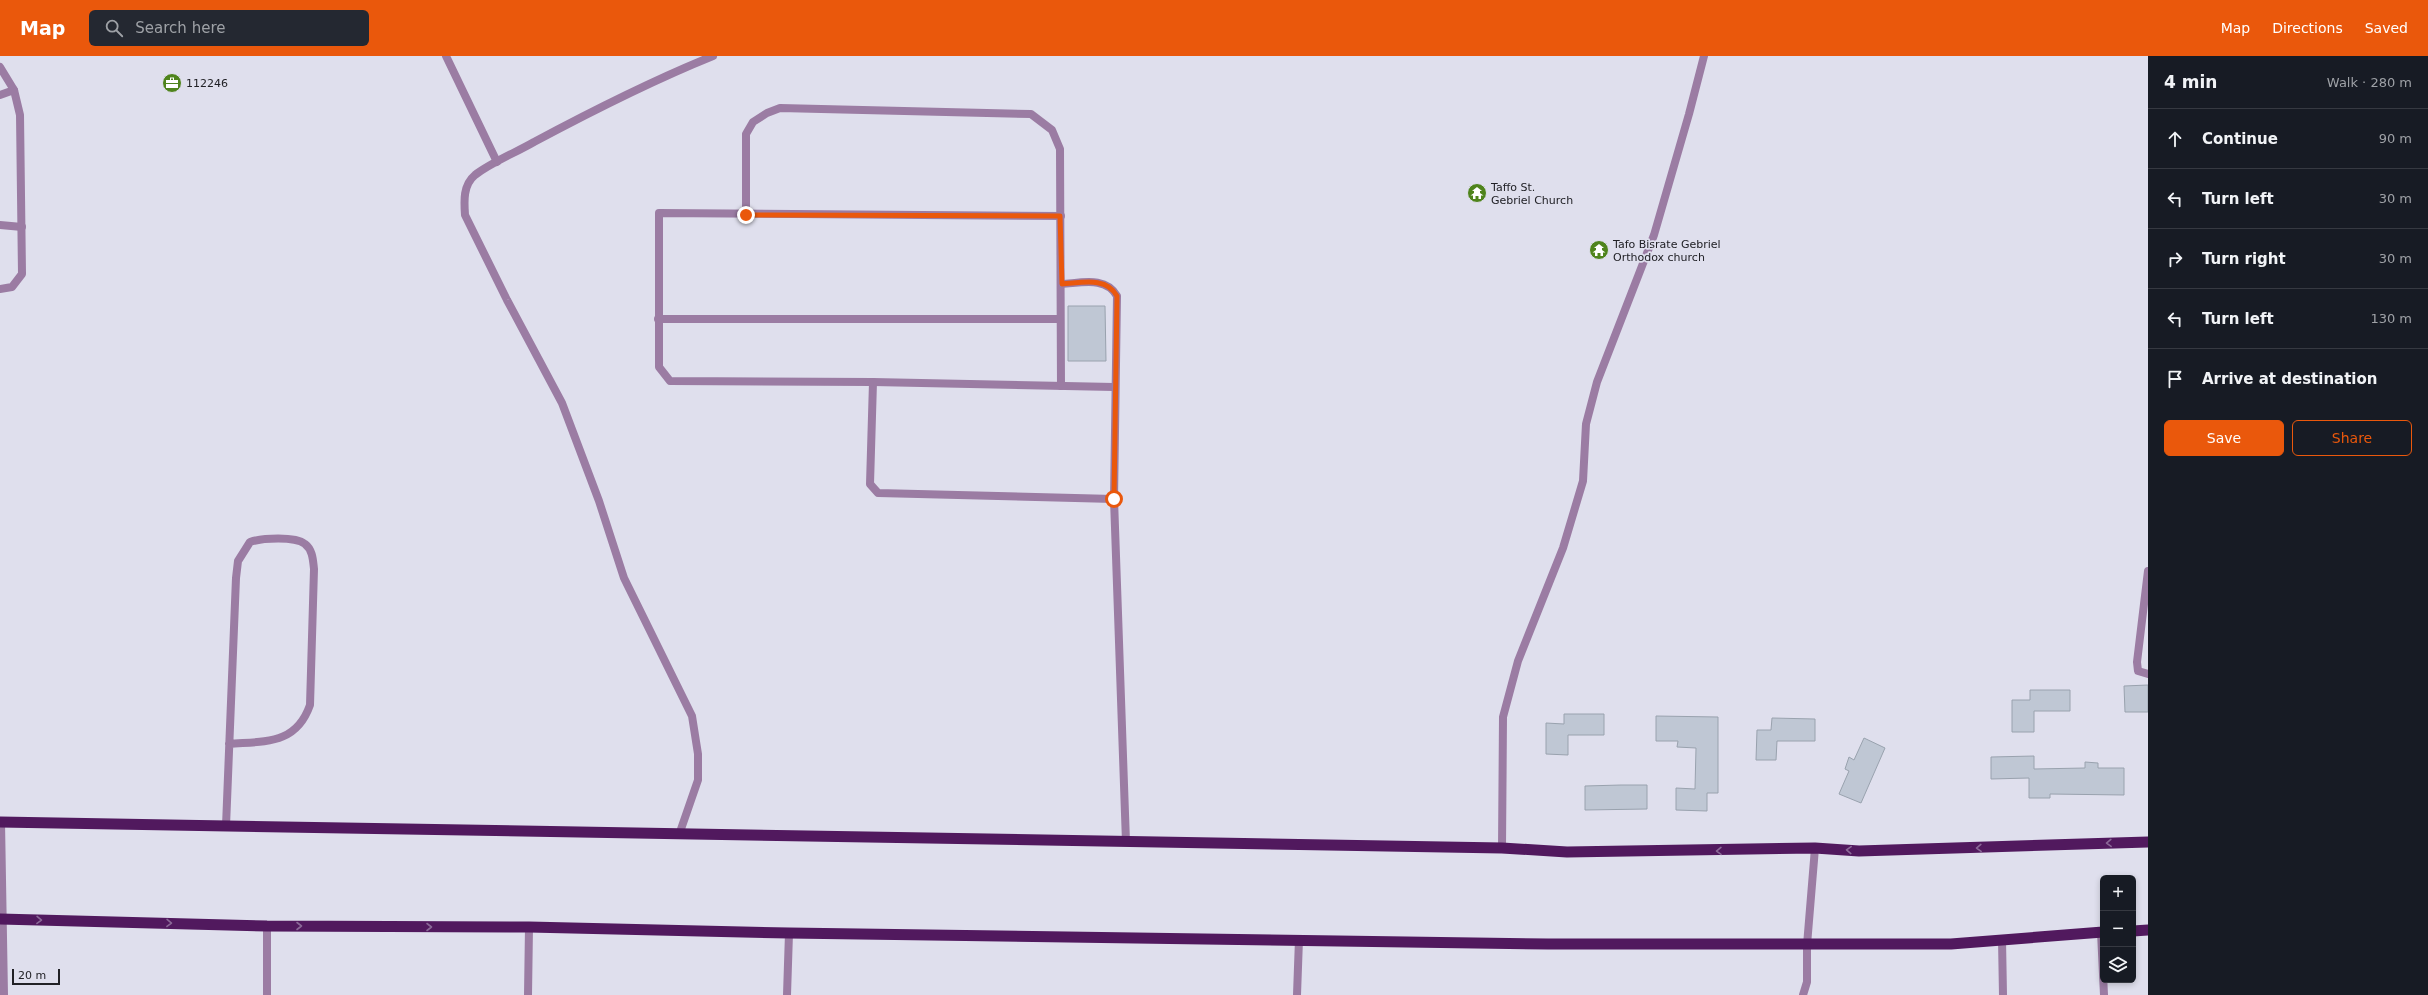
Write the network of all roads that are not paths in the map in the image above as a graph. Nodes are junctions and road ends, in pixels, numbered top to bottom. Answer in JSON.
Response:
{"nodes":[{"id":1,"x":446,"y":56,"type":"edge"},
{"id":2,"x":712,"y":56,"type":"edge"},
{"id":3,"x":1704,"y":56,"type":"edge"},
{"id":4,"x":0,"y":67,"type":"edge"},
{"id":5,"x":14,"y":90,"type":"junction"},
{"id":6,"x":0,"y":95,"type":"edge"},
{"id":7,"x":498,"y":162,"type":"junction"},
{"id":8,"x":746,"y":215,"type":"junction"},
{"id":9,"x":1060,"y":216,"type":"junction"},
{"id":10,"x":0,"y":225,"type":"edge"},
{"id":11,"x":22,"y":227,"type":"junction"},
{"id":12,"x":1062,"y":284,"type":"junction"},
{"id":13,"x":0,"y":289,"type":"edge"},
{"id":14,"x":658,"y":319,"type":"junction"},
{"id":15,"x":1060,"y":319,"type":"junction"},
{"id":16,"x":873,"y":382,"type":"junction"},
{"id":17,"x":1061,"y":386,"type":"junction"},
{"id":18,"x":1114,"y":387,"type":"junction"},
{"id":19,"x":1114,"y":499,"type":"junction"},
{"id":20,"x":2148,"y":571,"type":"edge"},
{"id":21,"x":2148,"y":674,"type":"edge"},
{"id":22,"x":229,"y":744,"type":"junction"},
{"id":23,"x":0,"y":822,"type":"edge"},
{"id":24,"x":226,"y":826,"type":"junction"},
{"id":25,"x":680,"y":832,"type":"junction"},
{"id":26,"x":1126,"y":842,"type":"junction"},
{"id":27,"x":2148,"y":842,"type":"edge"},
{"id":28,"x":1502,"y":848,"type":"junction"},
{"id":29,"x":1815,"y":848,"type":"junction"},
{"id":30,"x":0,"y":919,"type":"edge"},
{"id":31,"x":267,"y":926,"type":"junction"},
{"id":32,"x":529,"y":927,"type":"junction"},
{"id":33,"x":2148,"y":930,"type":"edge"},
{"id":34,"x":2136,"y":931,"type":"edge"},
{"id":35,"x":2100,"y":932,"type":"edge"},
{"id":36,"x":788,"y":933,"type":"junction"},
{"id":37,"x":1299,"y":939,"type":"junction"},
{"id":38,"x":2002,"y":939,"type":"junction"},
{"id":39,"x":1807,"y":945,"type":"junction"},
{"id":40,"x":2102,"y":947,"type":"edge"},
{"id":41,"x":4,"y":995,"type":"edge"},
{"id":42,"x":267,"y":995,"type":"edge"},
{"id":43,"x":528,"y":995,"type":"edge"},
{"id":44,"x":787,"y":995,"type":"edge"},
{"id":45,"x":1298,"y":995,"type":"edge"},
{"id":46,"x":1803,"y":995,"type":"edge"},
{"id":47,"x":2003,"y":995,"type":"edge"},
{"id":48,"x":2104,"y":995,"type":"edge"}],
"edges":[{"from":1,"to":7,"type":"street"},
{"from":2,"to":7,"type":"street"},
{"from":3,"to":28,"type":"street"},
{"from":4,"to":5,"type":"street"},
{"from":5,"to":6,"type":"street"},
{"from":5,"to":11,"type":"street"},
{"from":7,"to":25,"type":"street"},
{"from":8,"to":9,"type":"street"},
{"from":8,"to":9,"type":"street"},
{"from":8,"to":14,"type":"street"},
{"from":9,"to":12,"type":"street"},
{"from":10,"to":11,"type":"street"},
{"from":11,"to":13,"type":"street"},
{"from":12,"to":15,"type":"street"},
{"from":12,"to":18,"type":"street"},
{"from":14,"to":15,"type":"street"},
{"from":14,"to":16,"type":"street"},
{"from":15,"to":17,"type":"street"},
{"from":16,"to":17,"type":"street"},
{"from":16,"to":19,"type":"street"},
{"from":17,"to":18,"type":"street"},
{"from":18,"to":19,"type":"street"},
{"from":19,"to":26,"type":"street"},
{"from":20,"to":21,"type":"street"},
{"from":22,"to":22,"type":"street"},
{"from":22,"to":24,"type":"street"},
{"from":23,"to":24,"type":"highway"},
{"from":23,"to":30,"type":"street"},
{"from":24,"to":25,"type":"highway"},
{"from":25,"to":26,"type":"highway"},
{"from":26,"to":28,"type":"highway"},
{"from":27,"to":29,"type":"highway","one_way":true},
{"from":29,"to":28,"type":"highway","one_way":true},
{"from":29,"to":39,"type":"street"},
{"from":30,"to":31,"type":"highway","one_way":true},
{"from":30,"to":41,"type":"street"},
{"from":31,"to":32,"type":"highway","one_way":true},
{"from":31,"to":42,"type":"street"},
{"from":32,"to":36,"type":"highway"},
{"from":32,"to":43,"type":"street"},
{"from":33,"to":34,"type":"highway"},
{"from":35,"to":38,"type":"highway"},
{"from":36,"to":37,"type":"highway"},
{"from":36,"to":44,"type":"street"},
{"from":37,"to":39,"type":"highway"},
{"from":37,"to":45,"type":"street"},
{"from":38,"to":39,"type":"highway"},
{"from":38,"to":47,"type":"street"},
{"from":39,"to":46,"type":"street"},
{"from":40,"to":48,"type":"street"}]}
